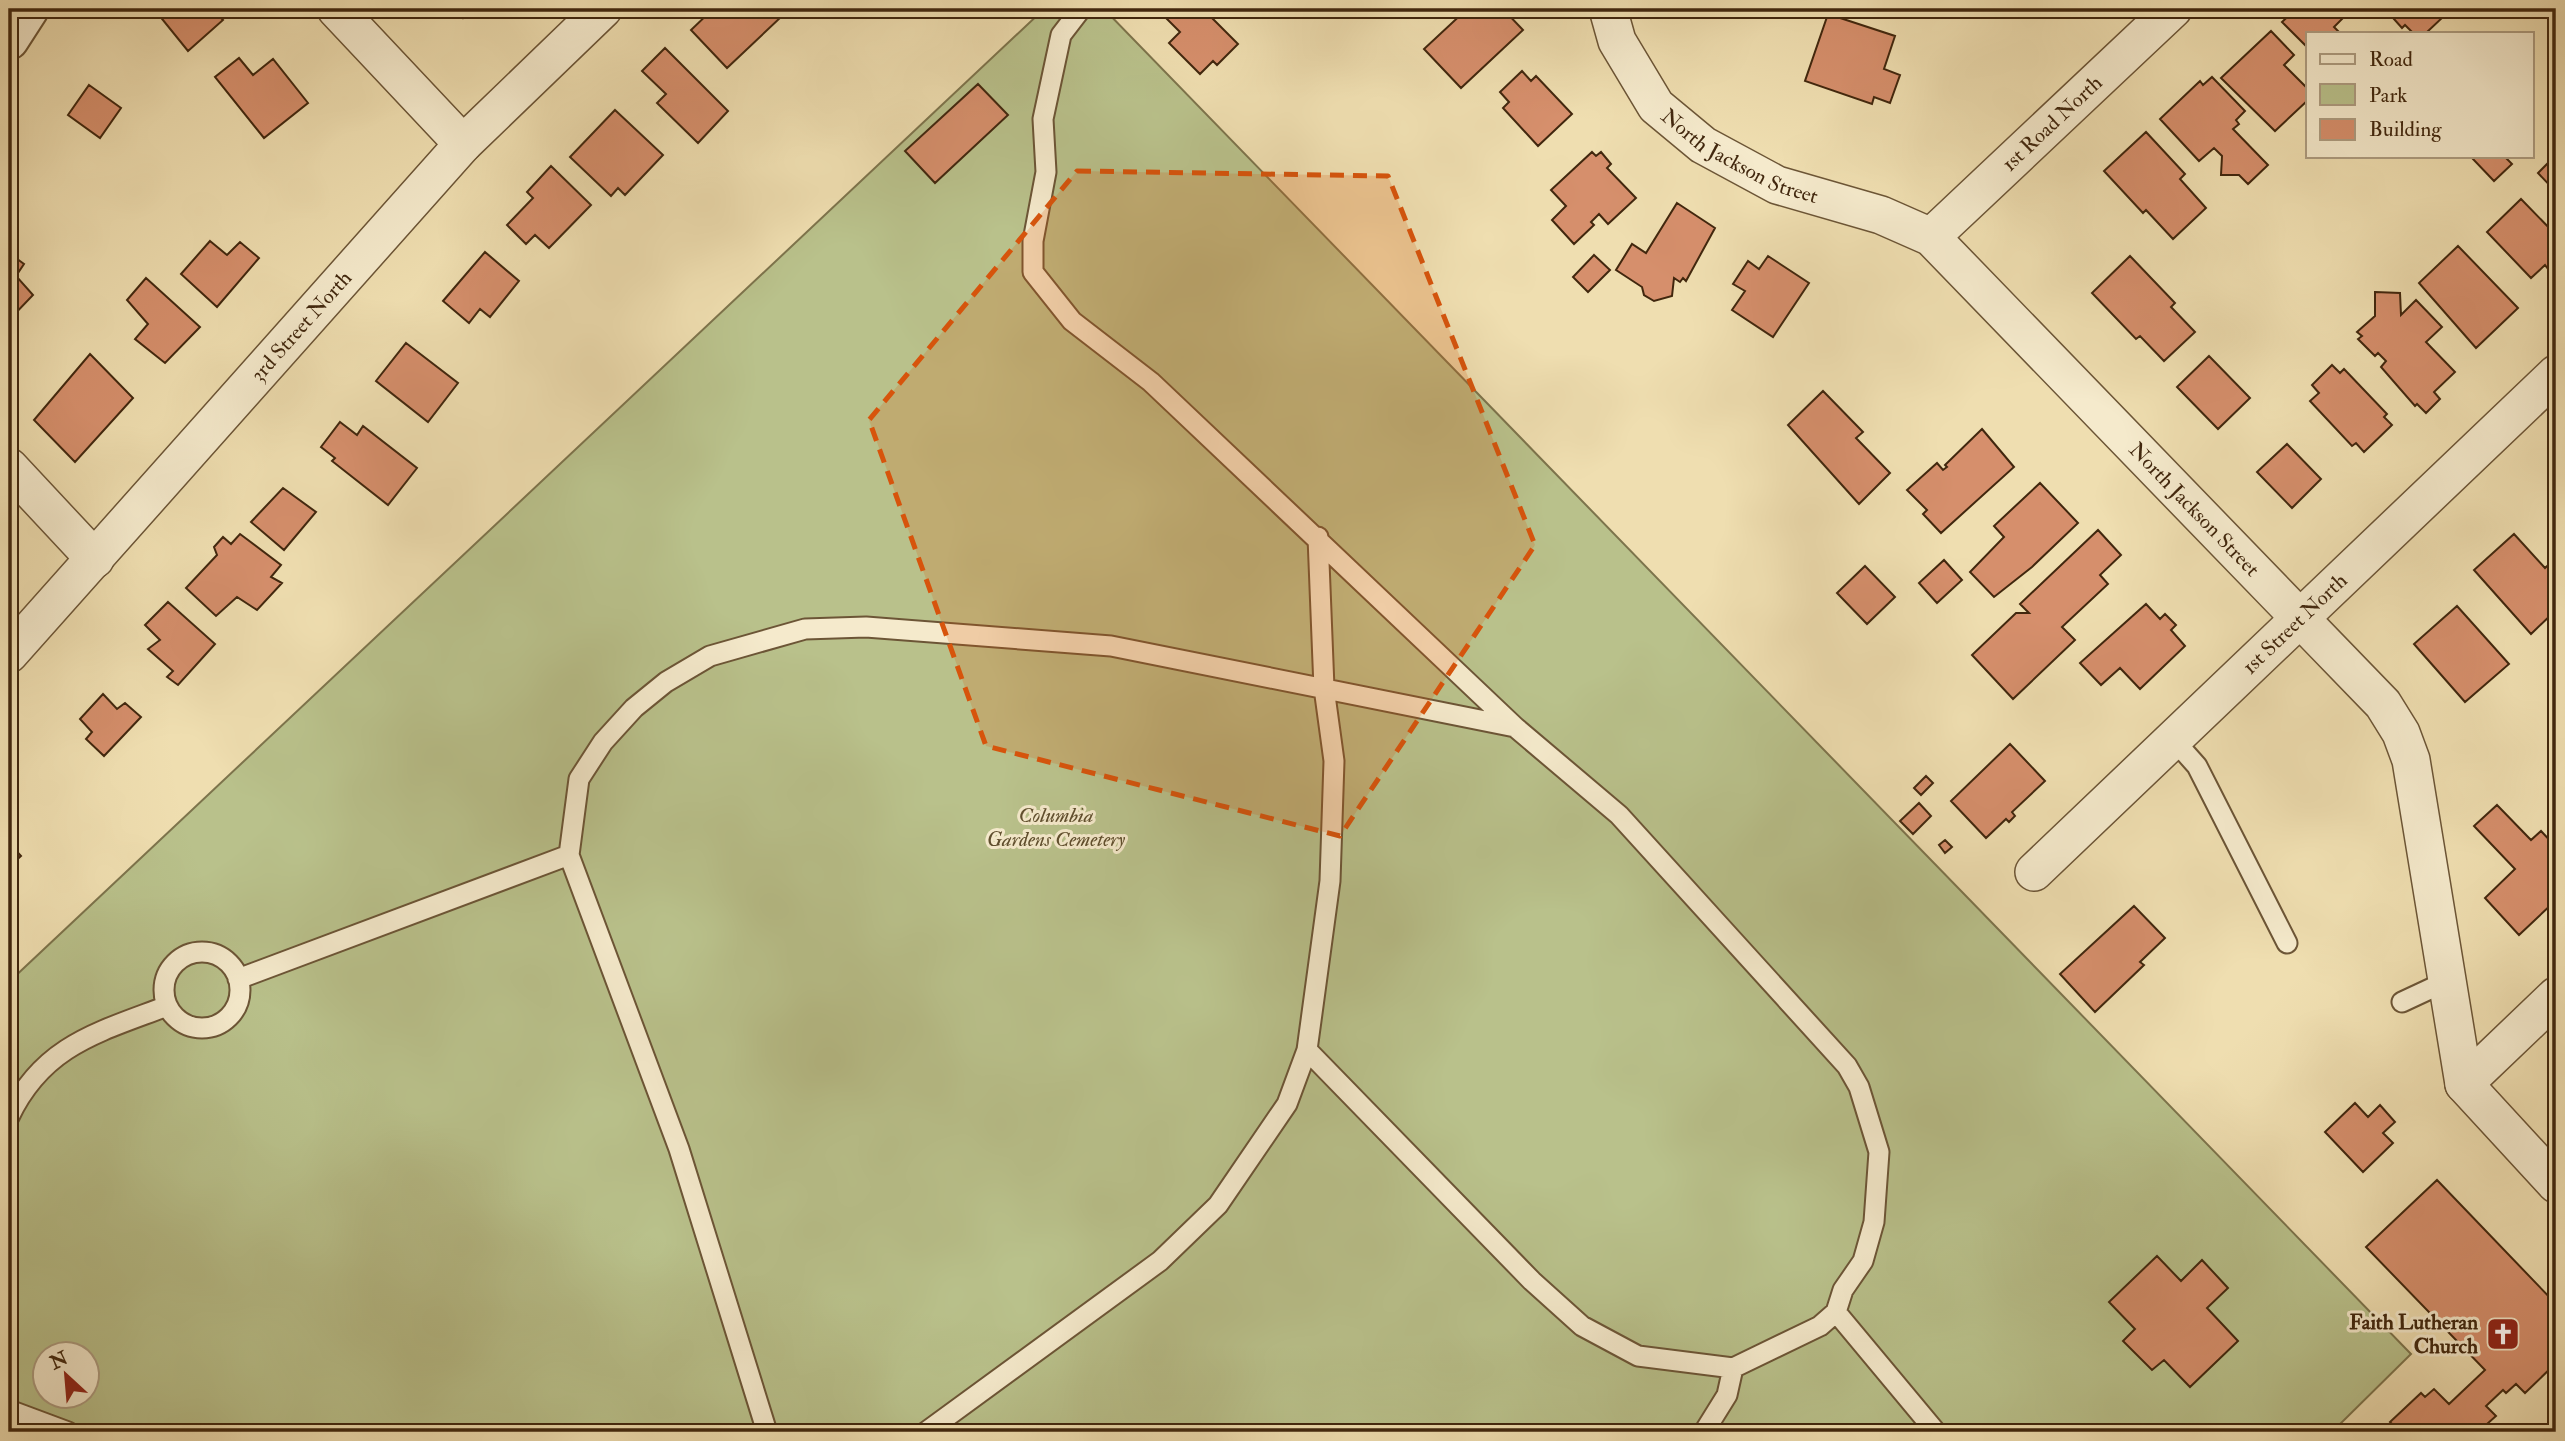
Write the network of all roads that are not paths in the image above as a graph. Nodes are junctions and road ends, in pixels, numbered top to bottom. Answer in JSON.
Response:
{"nodes":[{"id":1,"x":29,"y":9,"type":"edge"},
{"id":2,"x":336,"y":9,"type":"edge"},
{"id":3,"x":603,"y":9,"type":"edge"},
{"id":4,"x":1081,"y":9,"type":"edge"},
{"id":5,"x":1608,"y":9,"type":"edge"},
{"id":6,"x":2173,"y":9,"type":"edge"},
{"id":7,"x":9,"y":40,"type":"edge"},
{"id":8,"x":463,"y":144,"type":"junction"},
{"id":9,"x":1931,"y":237,"type":"junction"},
{"id":10,"x":2556,"y":374,"type":"edge"},
{"id":11,"x":9,"y":467,"type":"edge"},
{"id":12,"x":1318,"y":537,"type":"junction"},
{"id":13,"x":95,"y":559,"type":"junction"},
{"id":14,"x":2299,"y":619,"type":"junction"},
{"id":15,"x":9,"y":654,"type":"edge"},
{"id":16,"x":1324,"y":688,"type":"junction"},
{"id":17,"x":1515,"y":727,"type":"junction"},
{"id":18,"x":2173,"y":739,"type":"junction"},
{"id":19,"x":569,"y":855,"type":"junction"},
{"id":20,"x":2034,"y":872,"type":"dead end"},
{"id":21,"x":2287,"y":943,"type":"dead end"},
{"id":22,"x":238,"y":979,"type":"junction"},
{"id":23,"x":2447,"y":981,"type":"junction"},
{"id":24,"x":2556,"y":996,"type":"edge"},
{"id":25,"x":2402,"y":1002,"type":"dead end"},
{"id":26,"x":167,"y":1006,"type":"junction"},
{"id":27,"x":1307,"y":1050,"type":"junction"},
{"id":28,"x":2464,"y":1084,"type":"junction"},
{"id":29,"x":9,"y":1116,"type":"edge"},
{"id":30,"x":2556,"y":1184,"type":"edge"},
{"id":31,"x":1836,"y":1312,"type":"junction"},
{"id":32,"x":1733,"y":1368,"type":"junction"},
{"id":33,"x":9,"y":1410,"type":"edge"},
{"id":34,"x":68,"y":1432,"type":"edge"},
{"id":35,"x":767,"y":1432,"type":"edge"},
{"id":36,"x":926,"y":1432,"type":"edge"},
{"id":37,"x":1704,"y":1432,"type":"edge"},
{"id":38,"x":1937,"y":1432,"type":"edge"}],
"edges":[{"from":1,"to":7,"type":"street"},
{"from":2,"to":8,"type":"street"},
{"from":3,"to":8,"type":"street","name":"3rd Street North"},
{"from":4,"to":12,"type":"lane"},
{"from":5,"to":9,"type":"street","name":"North Jackson Street"},
{"from":6,"to":9,"type":"street","name":"1st Road North"},
{"from":8,"to":13,"type":"street","name":"3rd Street North"},
{"from":9,"to":14,"type":"street","name":"North Jackson Street"},
{"from":10,"to":14,"type":"street","name":"1st Street North"},
{"from":11,"to":13,"type":"street"},
{"from":12,"to":16,"type":"lane"},
{"from":12,"to":17,"type":"lane"},
{"from":13,"to":15,"type":"street","name":"3rd Street North"},
{"from":14,"to":18,"type":"street","name":"1st Street North"},
{"from":14,"to":23,"type":"street","name":"North Jackson Street"},
{"from":16,"to":17,"type":"lane"},
{"from":16,"to":19,"type":"lane"},
{"from":16,"to":27,"type":"lane"},
{"from":17,"to":31,"type":"lane"},
{"from":18,"to":20,"type":"street","name":"1st Street North"},
{"from":18,"to":21,"type":"lane"},
{"from":19,"to":22,"type":"lane"},
{"from":19,"to":35,"type":"lane"},
{"from":22,"to":26,"type":"lane"},
{"from":22,"to":26,"type":"lane"},
{"from":23,"to":25,"type":"lane"},
{"from":23,"to":28,"type":"street","name":"North Jackson Street"},
{"from":24,"to":28,"type":"street"},
{"from":26,"to":29,"type":"lane"},
{"from":27,"to":32,"type":"lane"},
{"from":27,"to":36,"type":"lane"},
{"from":28,"to":30,"type":"street"},
{"from":31,"to":32,"type":"lane"},
{"from":31,"to":38,"type":"lane"},
{"from":32,"to":37,"type":"lane"},
{"from":33,"to":34,"type":"lane"}]}
